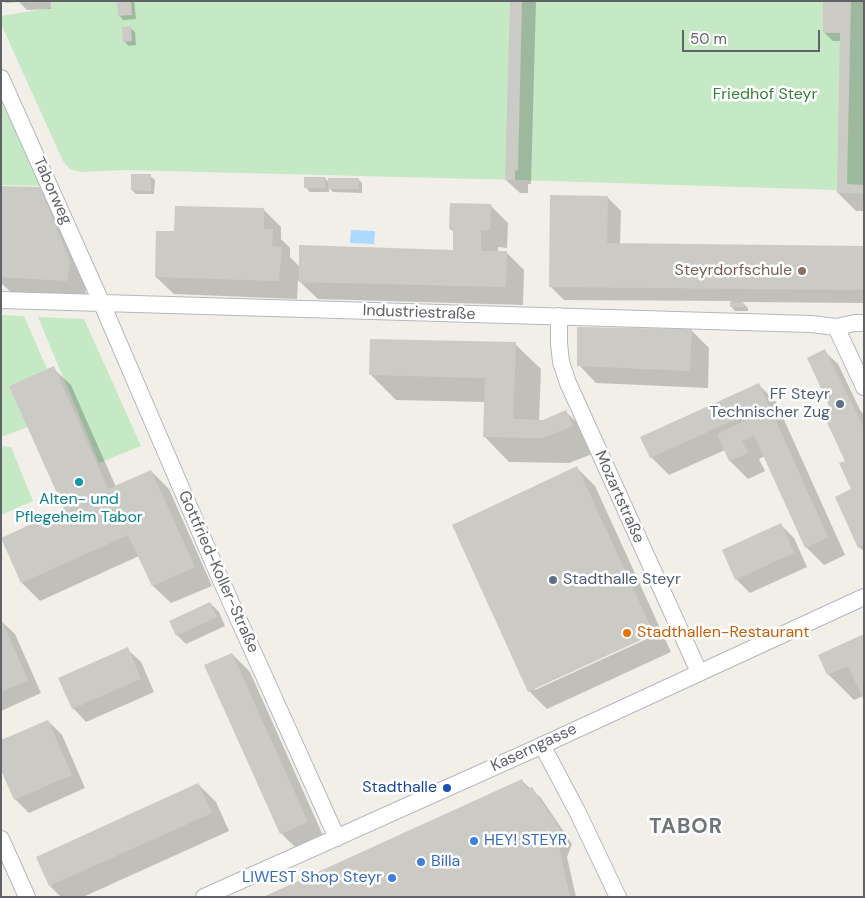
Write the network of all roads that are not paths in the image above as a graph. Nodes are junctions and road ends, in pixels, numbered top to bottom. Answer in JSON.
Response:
{"nodes":[{"id":1,"x":1,"y":78,"type":"edge"},
{"id":2,"x":1,"y":300,"type":"edge"},
{"id":3,"x":102,"y":304,"type":"junction"},
{"id":4,"x":559,"y":316,"type":"junction"},
{"id":5,"x":864,"y":323,"type":"edge"},
{"id":6,"x":836,"y":327,"type":"junction"},
{"id":7,"x":864,"y":387,"type":"edge"},
{"id":8,"x":864,"y":598,"type":"edge"},
{"id":9,"x":699,"y":672,"type":"junction"},
{"id":10,"x":542,"y":745,"type":"junction"},
{"id":11,"x":1,"y":838,"type":"edge"},
{"id":12,"x":338,"y":838,"type":"junction"},
{"id":13,"x":616,"y":894,"type":"edge"},
{"id":14,"x":27,"y":897,"type":"edge"},
{"id":15,"x":204,"y":897,"type":"edge"}],
"edges":[{"from":1,"to":3,"type":"street","name":"Taborweg"},
{"from":2,"to":3,"type":"street","name":"Industriestraße"},
{"from":3,"to":4,"type":"street","name":"Industriestraße"},
{"from":3,"to":12,"type":"street","name":"Gottfried-Koller-Straße"},
{"from":4,"to":6,"type":"street","name":"Industriestraße"},
{"from":4,"to":9,"type":"street","name":"Mozartstraße"},
{"from":5,"to":6,"type":"street","name":"Industriestraße"},
{"from":6,"to":7,"type":"street"},
{"from":8,"to":9,"type":"street","name":"Kaserngasse"},
{"from":9,"to":10,"type":"street","name":"Kaserngasse"},
{"from":10,"to":12,"type":"street","name":"Kaserngasse"},
{"from":10,"to":13,"type":"street"},
{"from":11,"to":14,"type":"street"},
{"from":12,"to":15,"type":"street","name":"Kaserngasse"}]}
